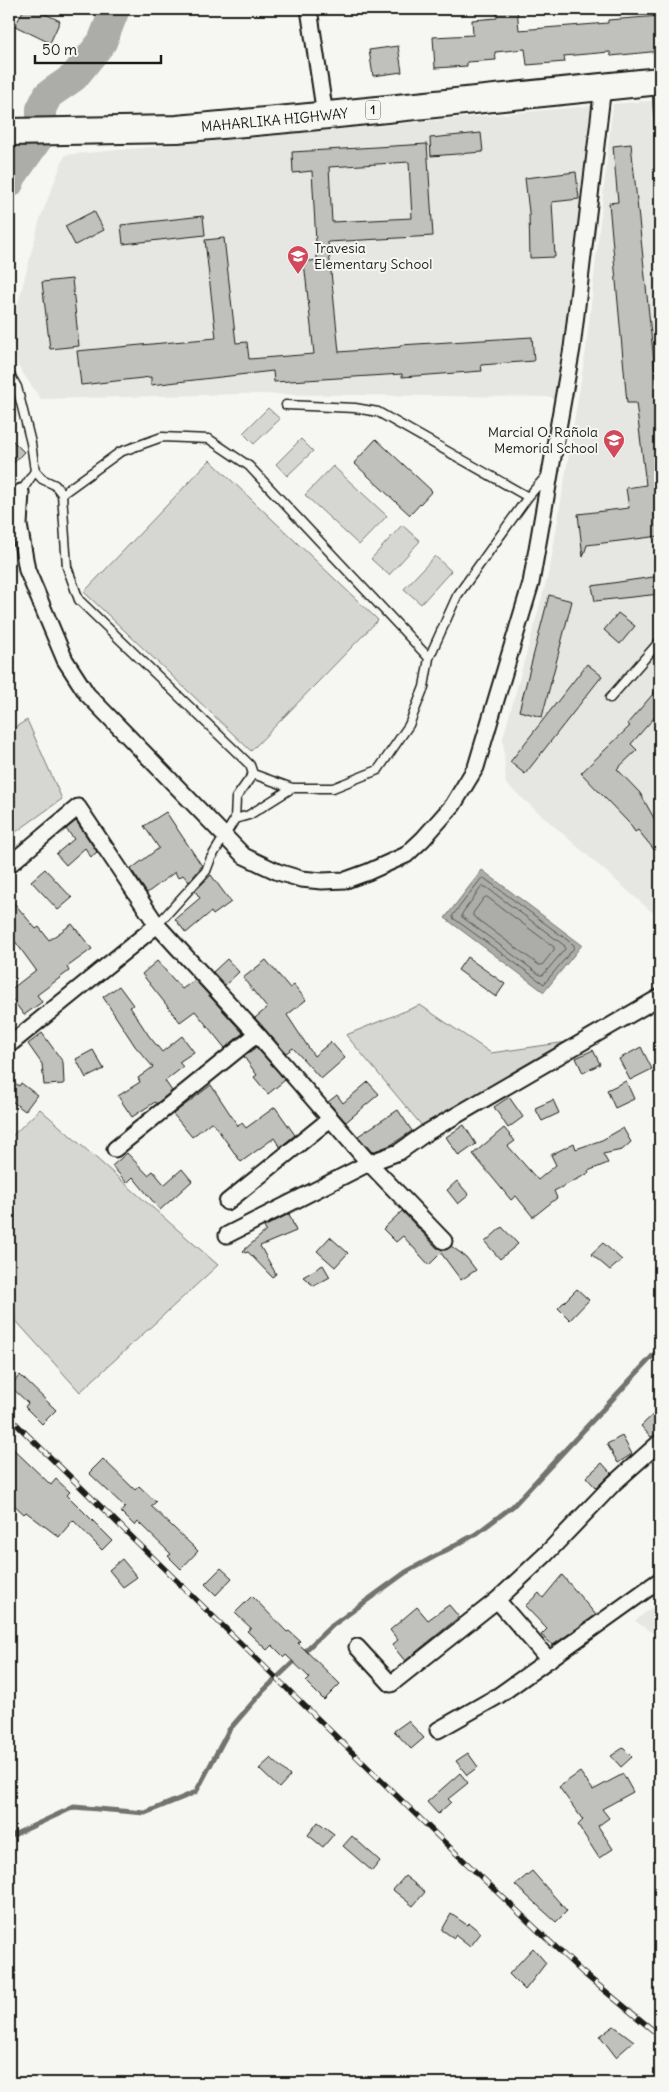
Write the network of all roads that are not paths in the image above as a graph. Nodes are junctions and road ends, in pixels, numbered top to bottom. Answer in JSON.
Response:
{"nodes":[{"id":1,"x":309,"y":9,"type":"edge"},
{"id":2,"x":659,"y":81,"type":"edge"},
{"id":3,"x":603,"y":86,"type":"junction"},
{"id":4,"x":325,"y":115,"type":"junction"},
{"id":5,"x":9,"y":132,"type":"edge"},
{"id":6,"x":660,"y":142,"type":"edge"},
{"id":7,"x":9,"y":373,"type":"edge"},
{"id":8,"x":286,"y":404,"type":"dead end"},
{"id":9,"x":552,"y":470,"type":"junction"},
{"id":10,"x":35,"y":471,"type":"junction"},
{"id":11,"x":21,"y":492,"type":"junction"},
{"id":12,"x":62,"y":494,"type":"junction"},
{"id":13,"x":528,"y":497,"type":"junction"},
{"id":14,"x":9,"y":510,"type":"edge"},
{"id":15,"x":660,"y":641,"type":"edge"},
{"id":16,"x":429,"y":658,"type":"junction"},
{"id":17,"x":610,"y":698,"type":"dead end"},
{"id":18,"x":253,"y":774,"type":"junction"},
{"id":19,"x":292,"y":788,"type":"junction"},
{"id":20,"x":235,"y":819,"type":"junction"},
{"id":21,"x":224,"y":836,"type":"junction"},
{"id":22,"x":9,"y":865,"type":"edge"},
{"id":23,"x":157,"y":925,"type":"junction"},
{"id":24,"x":660,"y":997,"type":"edge"},
{"id":25,"x":257,"y":1034,"type":"junction"},
{"id":26,"x":9,"y":1045,"type":"edge"},
{"id":27,"x":330,"y":1120,"type":"junction"},
{"id":28,"x":114,"y":1149,"type":"dead end"},
{"id":29,"x":368,"y":1163,"type":"junction"},
{"id":30,"x":227,"y":1202,"type":"dead end"},
{"id":31,"x":227,"y":1235,"type":"dead end"},
{"id":32,"x":444,"y":1241,"type":"dead end"},
{"id":33,"x":660,"y":1442,"type":"edge"},
{"id":34,"x":660,"y":1580,"type":"edge"},
{"id":35,"x":497,"y":1600,"type":"junction"},
{"id":36,"x":357,"y":1647,"type":"dead end"},
{"id":37,"x":548,"y":1660,"type":"junction"},
{"id":38,"x":438,"y":1730,"type":"dead end"}],
"edges":[{"from":1,"to":4,"type":"street"},
{"from":2,"to":3,"type":"highway","name":"MAHARLIKA HIGHWAY","number":"1"},
{"from":2,"to":6,"type":"lane"},
{"from":3,"to":4,"type":"highway","name":"MAHARLIKA HIGHWAY","number":"1"},
{"from":3,"to":9,"type":"street"},
{"from":4,"to":5,"type":"highway","name":"MAHARLIKA HIGHWAY","number":"1"},
{"from":7,"to":10,"type":"lane"},
{"from":8,"to":13,"type":"lane"},
{"from":9,"to":13,"type":"lane"},
{"from":9,"to":21,"type":"street"},
{"from":10,"to":11,"type":"lane"},
{"from":10,"to":12,"type":"lane"},
{"from":11,"to":14,"type":"street"},
{"from":11,"to":21,"type":"street"},
{"from":12,"to":16,"type":"lane"},
{"from":12,"to":18,"type":"lane"},
{"from":13,"to":16,"type":"lane"},
{"from":15,"to":17,"type":"lane"},
{"from":16,"to":19,"type":"lane"},
{"from":18,"to":19,"type":"lane"},
{"from":18,"to":20,"type":"lane"},
{"from":19,"to":20,"type":"lane"},
{"from":20,"to":21,"type":"lane"},
{"from":21,"to":23,"type":"lane"},
{"from":22,"to":23,"type":"street"},
{"from":23,"to":25,"type":"street"},
{"from":23,"to":26,"type":"street"},
{"from":24,"to":29,"type":"street"},
{"from":25,"to":27,"type":"street"},
{"from":25,"to":28,"type":"street"},
{"from":27,"to":29,"type":"street"},
{"from":27,"to":30,"type":"street"},
{"from":29,"to":31,"type":"street"},
{"from":29,"to":32,"type":"street"},
{"from":33,"to":35,"type":"street"},
{"from":34,"to":37,"type":"street"},
{"from":35,"to":36,"type":"street"},
{"from":35,"to":37,"type":"street"},
{"from":37,"to":38,"type":"street"}]}
